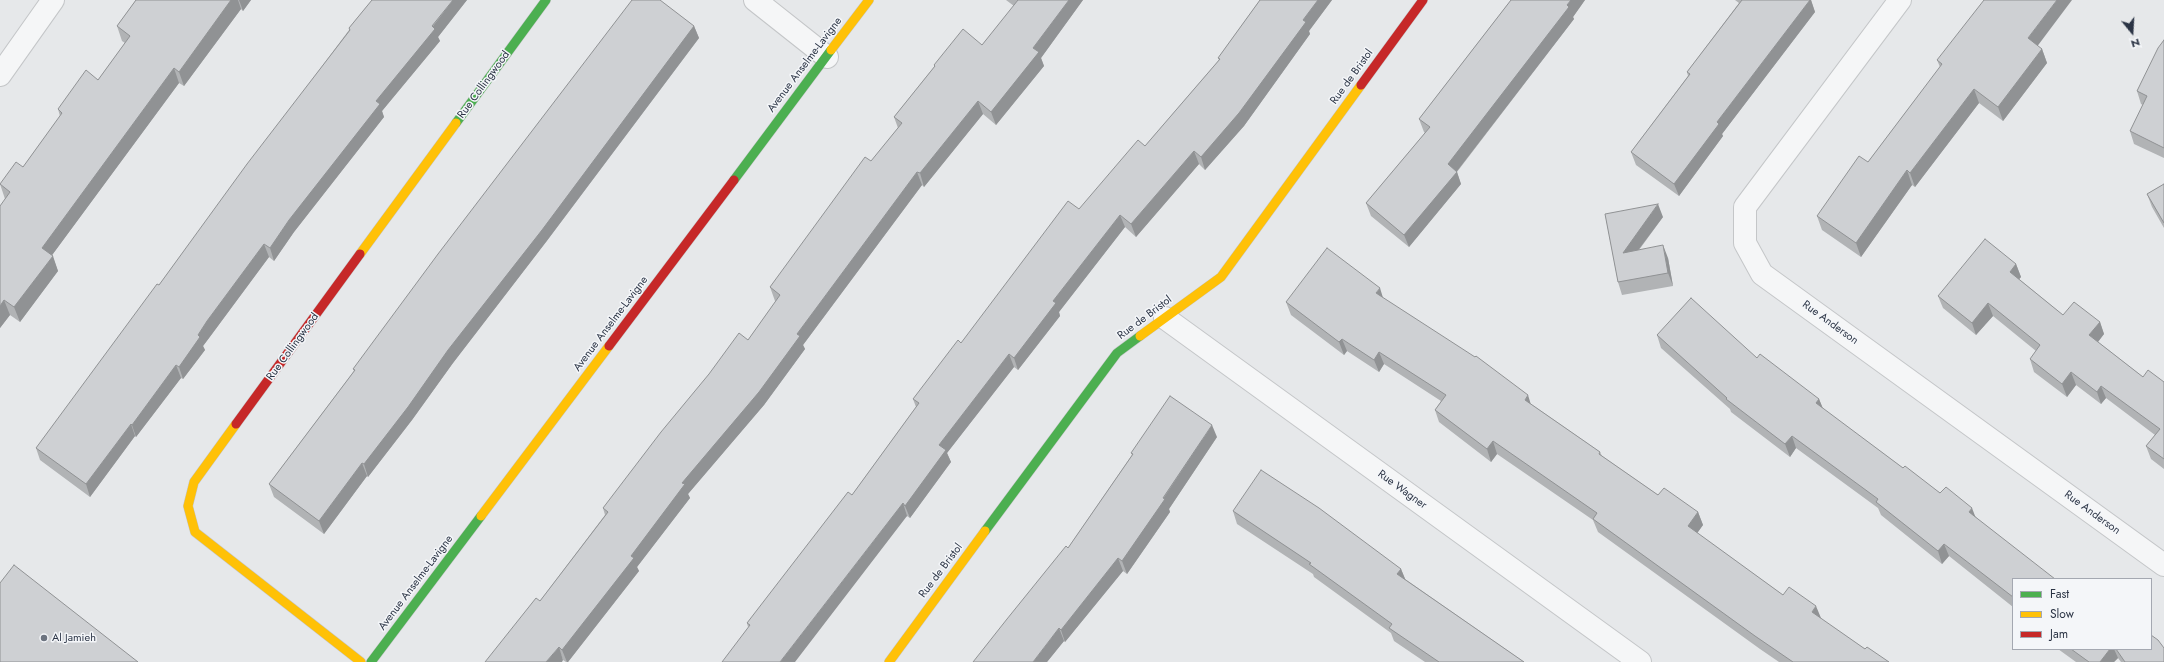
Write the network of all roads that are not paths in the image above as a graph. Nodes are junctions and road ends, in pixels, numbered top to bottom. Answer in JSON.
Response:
{"nodes":[{"id":1,"x":53,"y":0,"type":"edge"},
{"id":2,"x":546,"y":0,"type":"edge"},
{"id":3,"x":755,"y":0,"type":"edge"},
{"id":4,"x":869,"y":0,"type":"edge"},
{"id":5,"x":1423,"y":0,"type":"edge"},
{"id":6,"x":1900,"y":0,"type":"edge"},
{"id":7,"x":826,"y":57,"type":"junction"},
{"id":8,"x":0,"y":75,"type":"edge"},
{"id":9,"x":1165,"y":318,"type":"junction"},
{"id":10,"x":2164,"y":565,"type":"edge"},
{"id":11,"x":360,"y":662,"type":"edge"},
{"id":12,"x":371,"y":662,"type":"edge"},
{"id":13,"x":889,"y":662,"type":"edge"},
{"id":14,"x":1640,"y":662,"type":"edge"}],
"edges":[{"from":1,"to":8,"type":"street"},
{"from":2,"to":11,"type":"street","name":"Rue Collingwood"},
{"from":3,"to":7,"type":"street"},
{"from":4,"to":7,"type":"street","name":"Avenue Anselme-Lavigne"},
{"from":5,"to":9,"type":"street","name":"Rue de Bristol"},
{"from":6,"to":10,"type":"street","name":"Rue Anderson"},
{"from":7,"to":12,"type":"street","name":"Avenue Anselme-Lavigne"},
{"from":9,"to":13,"type":"street","name":"Rue de Bristol"},
{"from":9,"to":14,"type":"street","name":"Rue Wagner"}]}
